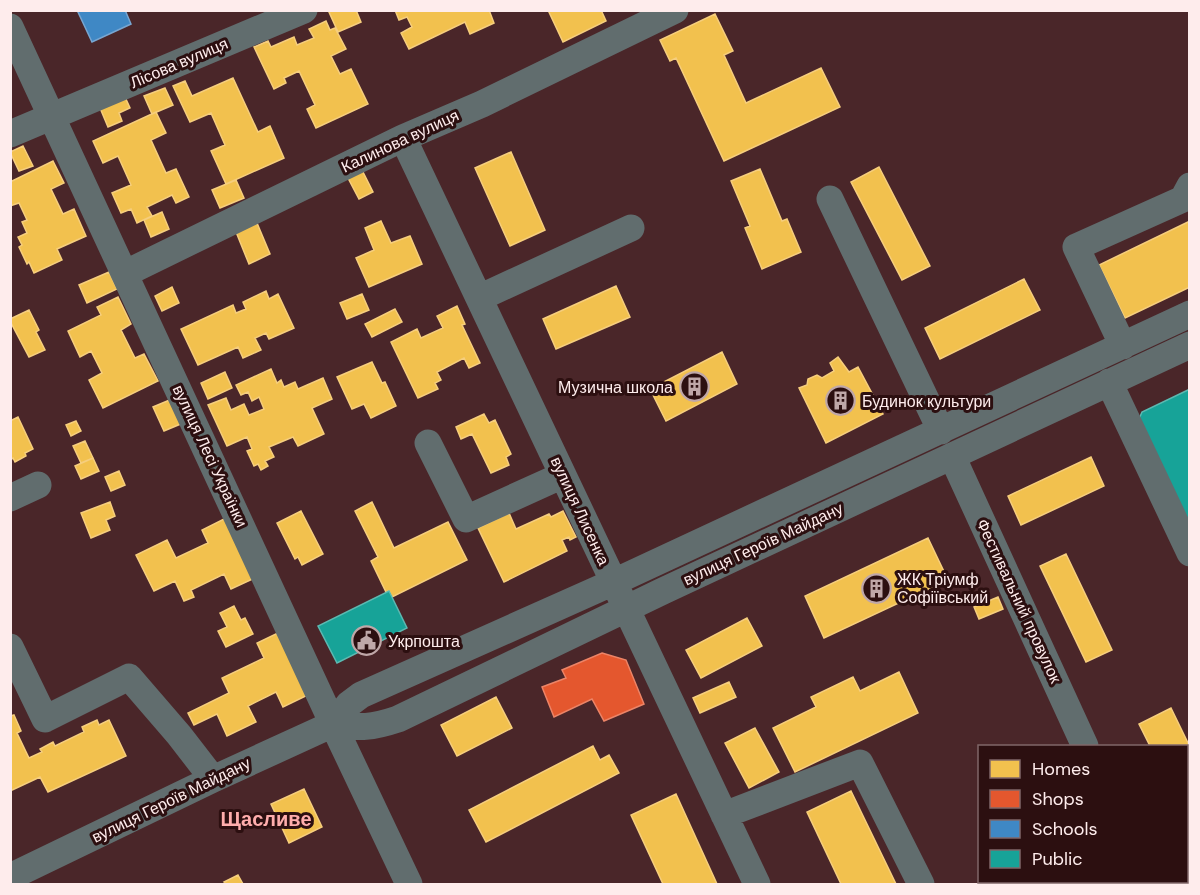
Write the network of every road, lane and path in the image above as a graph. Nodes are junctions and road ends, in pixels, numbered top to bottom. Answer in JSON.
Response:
{"nodes":[{"id":1,"x":304,"y":10,"type":"edge"},
{"id":2,"x":675,"y":10,"type":"edge"},
{"id":3,"x":10,"y":27,"type":"edge"},
{"id":4,"x":53,"y":116,"type":"junction"},
{"id":5,"x":10,"y":134,"type":"edge"},
{"id":6,"x":403,"y":138,"type":"junction"},
{"id":7,"x":1190,"y":186,"type":"edge"},
{"id":8,"x":830,"y":199,"type":"dead end"},
{"id":9,"x":631,"y":228,"type":"dead end"},
{"id":10,"x":126,"y":273,"type":"junction"},
{"id":11,"x":479,"y":298,"type":"junction"},
{"id":12,"x":1190,"y":314,"type":"edge"},
{"id":13,"x":1190,"y":345,"type":"edge"},
{"id":14,"x":1123,"y":346,"type":"junction"},
{"id":15,"x":1109,"y":382,"type":"junction"},
{"id":16,"x":941,"y":431,"type":"junction"},
{"id":17,"x":428,"y":443,"type":"dead end"},
{"id":18,"x":952,"y":456,"type":"junction"},
{"id":19,"x":563,"y":475,"type":"junction"},
{"id":20,"x":38,"y":485,"type":"dead end"},
{"id":21,"x":10,"y":498,"type":"edge"},
{"id":22,"x":1190,"y":553,"type":"edge"},
{"id":23,"x":614,"y":582,"type":"junction"},
{"id":24,"x":627,"y":608,"type":"junction"},
{"id":25,"x":10,"y":647,"type":"edge"},
{"id":26,"x":333,"y":724,"type":"junction"},
{"id":27,"x":1084,"y":745,"type":"edge"},
{"id":28,"x":213,"y":779,"type":"junction"},
{"id":29,"x":724,"y":815,"type":"junction"},
{"id":30,"x":10,"y":877,"type":"edge"},
{"id":31,"x":409,"y":885,"type":"edge"},
{"id":32,"x":757,"y":885,"type":"edge"},
{"id":33,"x":921,"y":885,"type":"edge"}],
"edges":[{"from":1,"to":4,"type":"street","name":"Лісова вулиця"},
{"from":2,"to":6,"type":"street","name":"Калинова вулиця"},
{"from":3,"to":4,"type":"street","name":"вулиця Лесі Українки"},
{"from":4,"to":5,"type":"street","name":"Лісова вулиця"},
{"from":4,"to":10,"type":"street","name":"вулиця Лесі Українки"},
{"from":6,"to":10,"type":"street","name":"Калинова вулиця"},
{"from":6,"to":11,"type":"street","name":"вулиця Лисенка"},
{"from":7,"to":14,"type":"street"},
{"from":8,"to":16,"type":"street"},
{"from":9,"to":11,"type":"street"},
{"from":10,"to":26,"type":"street","name":"вулиця Лесі Українки"},
{"from":11,"to":19,"type":"street","name":"вулиця Лисенка"},
{"from":12,"to":14,"type":"street","name":"вулиця Героїв Майдану"},
{"from":13,"to":15,"type":"street","name":"вулиця Героїв Майдану"},
{"from":14,"to":16,"type":"street","name":"вулиця Героїв Майдану"},
{"from":15,"to":18,"type":"street","name":"вулиця Героїв Майдану"},
{"from":15,"to":22,"type":"street"},
{"from":16,"to":23,"type":"street","name":"вулиця Героїв Майдану"},
{"from":17,"to":19,"type":"street"},
{"from":18,"to":24,"type":"street","name":"вулиця Героїв Майдану"},
{"from":18,"to":27,"type":"street","name":"Фестивальний провулок"},
{"from":19,"to":23,"type":"street","name":"вулиця Лисенка"},
{"from":20,"to":21,"type":"street"},
{"from":23,"to":24,"type":"street","name":"вулиця Лисенка"},
{"from":23,"to":26,"type":"street","name":"вулиця Героїв Майдану"},
{"from":24,"to":26,"type":"street","name":"вулиця Героїв Майдану"},
{"from":24,"to":29,"type":"street","name":"вулиця Лисенка"},
{"from":25,"to":28,"type":"street"},
{"from":26,"to":28,"type":"street","name":"вулиця Героїв Майдану"},
{"from":26,"to":31,"type":"street","name":"вулиця Лесі Українки"},
{"from":28,"to":30,"type":"street","name":"вулиця Героїв Майдану"},
{"from":29,"to":32,"type":"street","name":"вулиця Лисенка"},
{"from":29,"to":33,"type":"street"}]}
